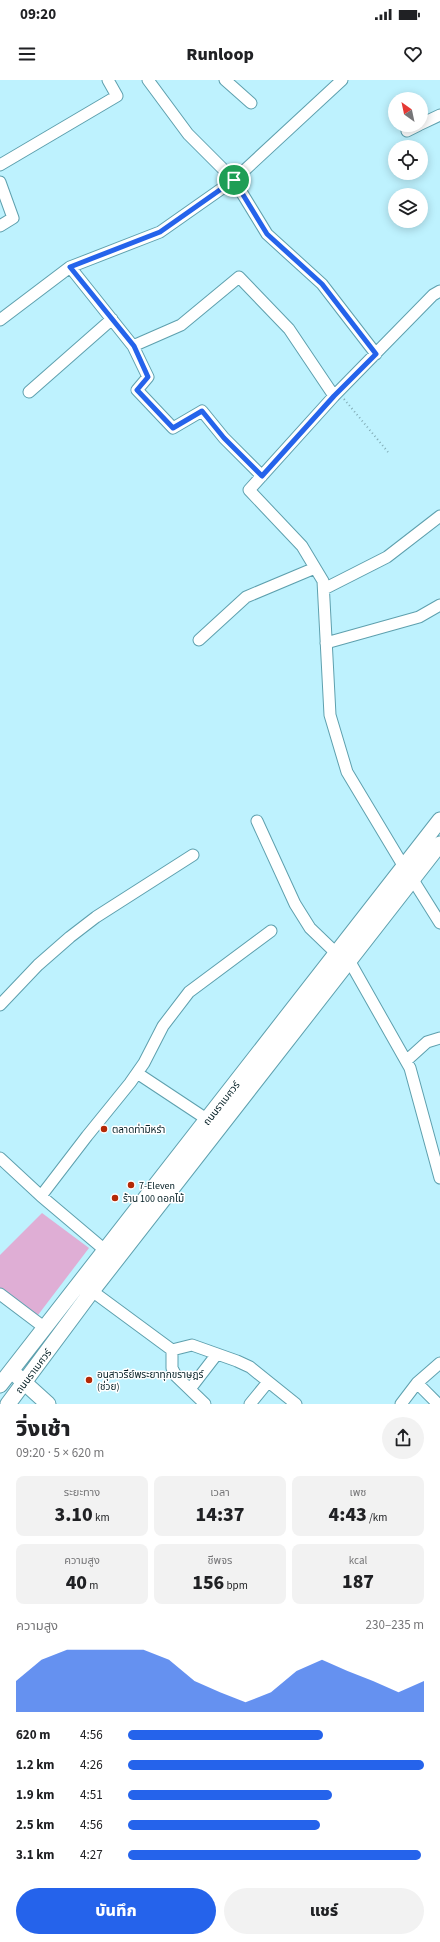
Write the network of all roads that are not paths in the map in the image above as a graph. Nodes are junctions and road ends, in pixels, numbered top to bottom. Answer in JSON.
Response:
{"nodes":[{"id":1,"x":108,"y":80,"type":"edge"},
{"id":2,"x":148,"y":80,"type":"edge"},
{"id":3,"x":225,"y":80,"type":"edge"},
{"id":4,"x":342,"y":80,"type":"edge"},
{"id":5,"x":251,"y":103,"type":"dead end"},
{"id":6,"x":440,"y":115,"type":"edge"},
{"id":7,"x":428,"y":121,"type":"edge"},
{"id":8,"x":0,"y":165,"type":"edge"},
{"id":9,"x":234,"y":180,"type":"junction"},
{"id":10,"x":0,"y":182,"type":"edge"},
{"id":11,"x":0,"y":226,"type":"edge"},
{"id":12,"x":70,"y":267,"type":"junction"},
{"id":13,"x":440,"y":291,"type":"edge"},
{"id":14,"x":112,"y":319,"type":"junction"},
{"id":15,"x":0,"y":320,"type":"edge"},
{"id":16,"x":134,"y":346,"type":"junction"},
{"id":17,"x":376,"y":354,"type":"junction"},
{"id":18,"x":29,"y":392,"type":"dead end"},
{"id":19,"x":336,"y":394,"type":"junction"},
{"id":20,"x":262,"y":476,"type":"junction"},
{"id":21,"x":440,"y":516,"type":"edge"},
{"id":22,"x":315,"y":568,"type":"junction"},
{"id":23,"x":324,"y":589,"type":"junction"},
{"id":24,"x":440,"y":605,"type":"edge"},
{"id":25,"x":199,"y":640,"type":"dead end"},
{"id":26,"x":326,"y":643,"type":"junction"},
{"id":27,"x":440,"y":820,"type":"edge"},
{"id":28,"x":256,"y":821,"type":"dead end"},
{"id":29,"x":440,"y":844,"type":"edge"},
{"id":30,"x":193,"y":855,"type":"dead end"},
{"id":31,"x":404,"y":867,"type":"junction"},
{"id":32,"x":413,"y":880,"type":"junction"},
{"id":33,"x":440,"y":923,"type":"edge"},
{"id":34,"x":272,"y":931,"type":"dead end"},
{"id":35,"x":337,"y":954,"type":"junction"},
{"id":36,"x":350,"y":962,"type":"junction"},
{"id":37,"x":0,"y":1005,"type":"edge"},
{"id":38,"x":440,"y":1038,"type":"edge"},
{"id":39,"x":406,"y":1061,"type":"junction"},
{"id":40,"x":137,"y":1073,"type":"junction"},
{"id":41,"x":208,"y":1120,"type":"junction"},
{"id":42,"x":0,"y":1158,"type":"edge"},
{"id":43,"x":440,"y":1178,"type":"edge"},
{"id":44,"x":41,"y":1196,"type":"junction"},
{"id":45,"x":106,"y":1251,"type":"junction"},
{"id":46,"x":92,"y":1290,"type":"junction"},
{"id":47,"x":0,"y":1294,"type":"edge"},
{"id":48,"x":46,"y":1328,"type":"junction"},
{"id":49,"x":172,"y":1350,"type":"junction"},
{"id":50,"x":217,"y":1354,"type":"junction"},
{"id":51,"x":440,"y":1363,"type":"edge"},
{"id":52,"x":36,"y":1365,"type":"junction"},
{"id":53,"x":10,"y":1371,"type":"junction"},
{"id":54,"x":24,"y":1381,"type":"junction"},
{"id":55,"x":268,"y":1382,"type":"junction"},
{"id":56,"x":417,"y":1383,"type":"junction"},
{"id":57,"x":0,"y":1384,"type":"edge"},
{"id":58,"x":190,"y":1389,"type":"junction"},
{"id":59,"x":15,"y":1401,"type":"edge"},
{"id":60,"x":47,"y":1403,"type":"edge"},
{"id":61,"x":205,"y":1404,"type":"edge"},
{"id":62,"x":250,"y":1404,"type":"edge"},
{"id":63,"x":296,"y":1404,"type":"edge"},
{"id":64,"x":401,"y":1404,"type":"edge"},
{"id":65,"x":438,"y":1404,"type":"edge"}],
"edges":[{"from":1,"to":8,"type":"street"},
{"from":2,"to":9,"type":"street"},
{"from":3,"to":5,"type":"street"},
{"from":4,"to":9,"type":"street"},
{"from":6,"to":7,"type":"street"},
{"from":9,"to":12,"type":"street"},
{"from":9,"to":17,"type":"street"},
{"from":10,"to":11,"type":"street"},
{"from":12,"to":14,"type":"street"},
{"from":12,"to":15,"type":"street"},
{"from":13,"to":17,"type":"street"},
{"from":14,"to":16,"type":"street"},
{"from":14,"to":18,"type":"street"},
{"from":16,"to":19,"type":"street"},
{"from":16,"to":20,"type":"street"},
{"from":17,"to":19,"type":"street"},
{"from":19,"to":20,"type":"street"},
{"from":20,"to":22,"type":"street"},
{"from":21,"to":23,"type":"street"},
{"from":22,"to":23,"type":"street"},
{"from":22,"to":25,"type":"street"},
{"from":23,"to":26,"type":"street"},
{"from":24,"to":26,"type":"street"},
{"from":26,"to":31,"type":"street"},
{"from":27,"to":31,"type":"main road","name":"ถนนราเมศวร์"},
{"from":28,"to":35,"type":"street"},
{"from":29,"to":32,"type":"main road","name":"ถนนราเมศวร์"},
{"from":30,"to":37,"type":"street"},
{"from":31,"to":35,"type":"main road","name":"ถนนราเมศวร์"},
{"from":32,"to":33,"type":"street"},
{"from":32,"to":36,"type":"main road","name":"ถนนราเมศวร์"},
{"from":34,"to":40,"type":"street"},
{"from":35,"to":41,"type":"main road","name":"ถนนราเมศวร์"},
{"from":36,"to":39,"type":"street"},
{"from":36,"to":46,"type":"main road","name":"ถนนราเมศวร์"},
{"from":38,"to":39,"type":"street"},
{"from":39,"to":43,"type":"street"},
{"from":40,"to":41,"type":"street"},
{"from":40,"to":44,"type":"street"},
{"from":41,"to":45,"type":"main road","name":"ถนนราเมศวร์"},
{"from":42,"to":44,"type":"street"},
{"from":44,"to":45,"type":"street"},
{"from":45,"to":48,"type":"main road","name":"ถนนราเมศวร์"},
{"from":46,"to":49,"type":"street"},
{"from":46,"to":52,"type":"main road","name":"ถนนราเมศวร์"},
{"from":47,"to":48,"type":"street"},
{"from":48,"to":53,"type":"main road","name":"ถนนราเมศวร์"},
{"from":49,"to":50,"type":"street"},
{"from":49,"to":58,"type":"street"},
{"from":50,"to":55,"type":"street"},
{"from":50,"to":58,"type":"street"},
{"from":51,"to":56,"type":"street"},
{"from":52,"to":54,"type":"main road","name":"ถนนราเมศวร์"},
{"from":52,"to":60,"type":"main road"},
{"from":53,"to":54,"type":"main road"},
{"from":53,"to":57,"type":"main road","name":"ถนนราเมศวร์"},
{"from":54,"to":59,"type":"main road","name":"ถนนราเมศวร์"},
{"from":54,"to":60,"type":"main road"},
{"from":55,"to":62,"type":"street"},
{"from":55,"to":63,"type":"street"},
{"from":56,"to":64,"type":"street"},
{"from":56,"to":65,"type":"street"},
{"from":57,"to":59,"type":"main road"},
{"from":58,"to":61,"type":"street"}]}
